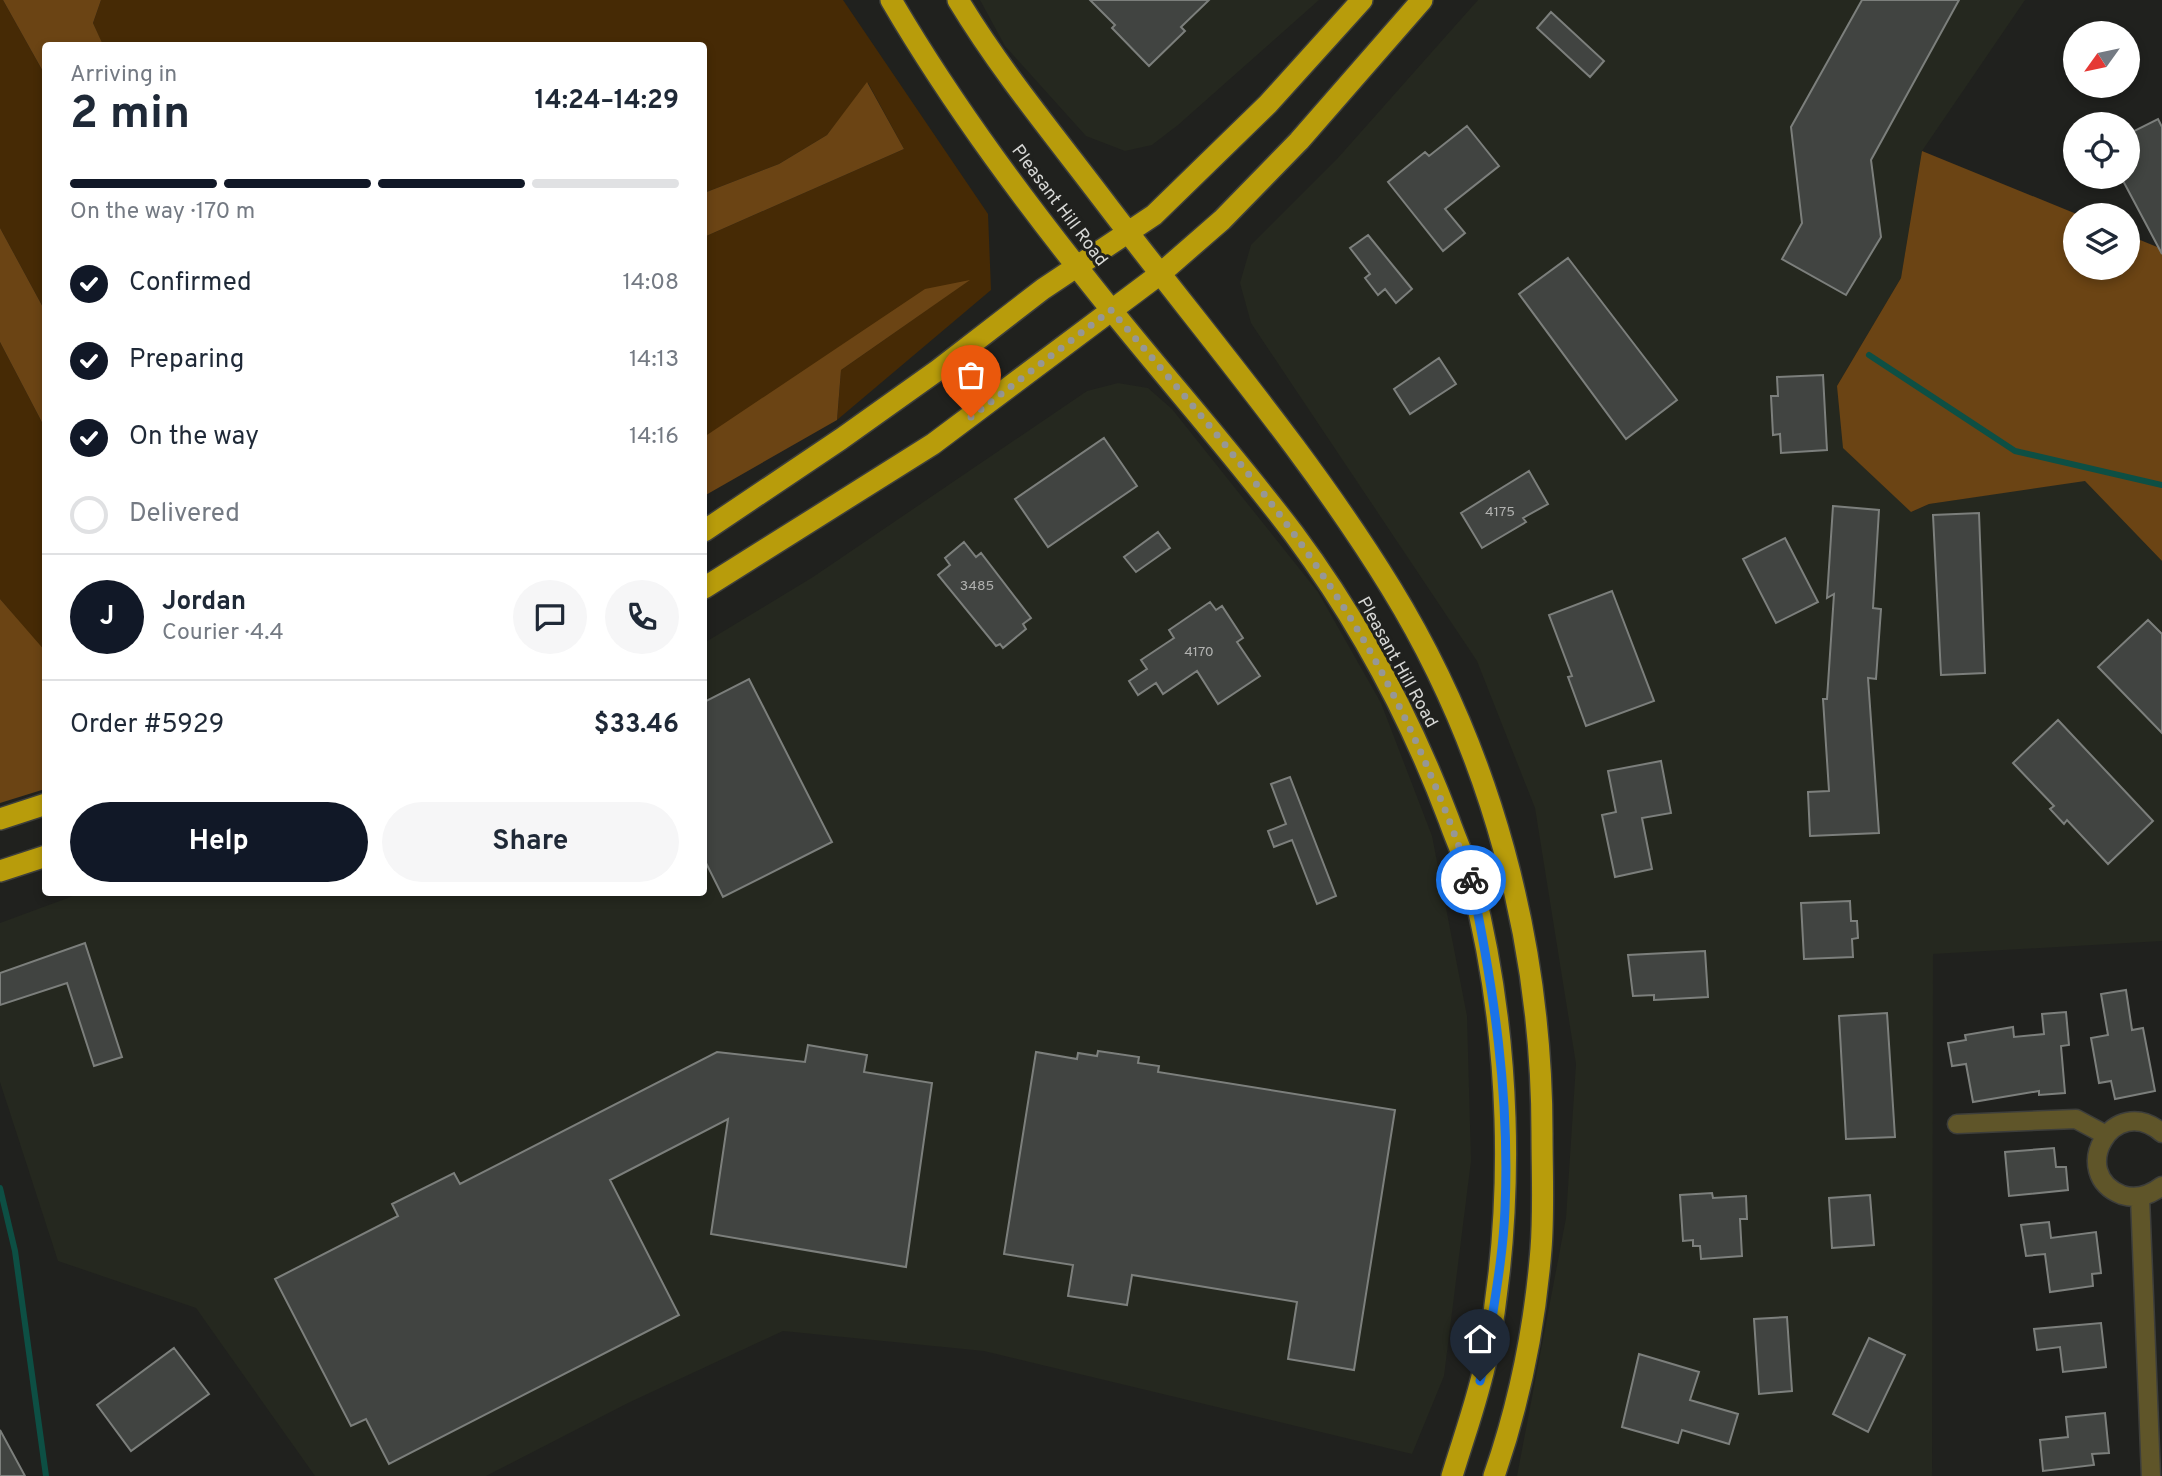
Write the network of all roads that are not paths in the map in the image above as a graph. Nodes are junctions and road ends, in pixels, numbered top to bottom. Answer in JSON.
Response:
{"nodes":[{"id":1,"x":891,"y":0,"type":"edge"},
{"id":2,"x":958,"y":0,"type":"edge"},
{"id":3,"x":1362,"y":0,"type":"edge"},
{"id":4,"x":1422,"y":0,"type":"edge"},
{"id":5,"x":1128,"y":234,"type":"junction"},
{"id":6,"x":1078,"y":267,"type":"junction"},
{"id":7,"x":1160,"y":274,"type":"junction"},
{"id":8,"x":1111,"y":310,"type":"junction"},
{"id":9,"x":707,"y":529,"type":"edge"},
{"id":10,"x":707,"y":586,"type":"edge"},
{"id":11,"x":42,"y":805,"type":"edge"},
{"id":12,"x":0,"y":819,"type":"edge"},
{"id":13,"x":42,"y":857,"type":"edge"},
{"id":14,"x":0,"y":871,"type":"edge"},
{"id":15,"x":1956,"y":1124,"type":"dead end"},
{"id":16,"x":2162,"y":1132,"type":"edge"},
{"id":17,"x":2106,"y":1135,"type":"junction"},
{"id":18,"x":2162,"y":1186,"type":"edge"},
{"id":19,"x":2140,"y":1197,"type":"junction"},
{"id":20,"x":1452,"y":1476,"type":"edge"},
{"id":21,"x":1494,"y":1476,"type":"edge"},
{"id":22,"x":2151,"y":1476,"type":"edge"}],
"edges":[{"from":1,"to":6,"type":"highway","name":"Pleasant Hill Road"},
{"from":2,"to":5,"type":"highway","name":"Pleasant Hill Road"},
{"from":3,"to":5,"type":"highway"},
{"from":4,"to":7,"type":"highway"},
{"from":5,"to":6,"type":"highway"},
{"from":5,"to":7,"type":"highway","name":"Pleasant Hill Road"},
{"from":6,"to":8,"type":"highway","name":"Pleasant Hill Road"},
{"from":6,"to":9,"type":"highway"},
{"from":7,"to":8,"type":"highway"},
{"from":7,"to":21,"type":"highway","name":"Pleasant Hill Road"},
{"from":8,"to":10,"type":"highway"},
{"from":8,"to":20,"type":"highway","name":"Pleasant Hill Road"},
{"from":11,"to":12,"type":"highway"},
{"from":13,"to":14,"type":"highway"},
{"from":15,"to":17,"type":"street"},
{"from":16,"to":17,"type":"street"},
{"from":17,"to":19,"type":"street"},
{"from":18,"to":19,"type":"street"},
{"from":19,"to":22,"type":"street"}]}
